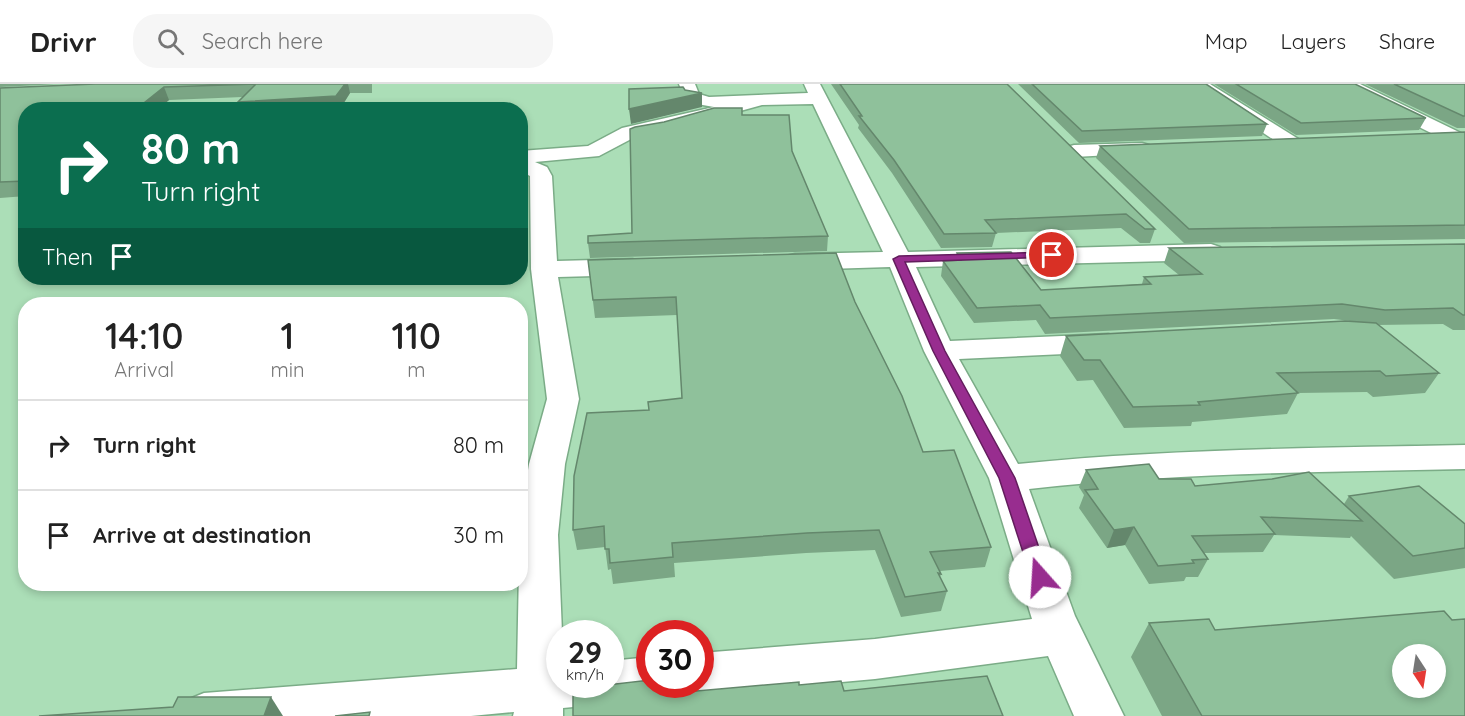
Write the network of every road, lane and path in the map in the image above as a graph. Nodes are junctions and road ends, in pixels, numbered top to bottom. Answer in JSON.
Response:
{"nodes":[{"id":1,"x":687,"y":84,"type":"edge"},
{"id":2,"x":1198,"y":84,"type":"edge"},
{"id":3,"x":1347,"y":84,"type":"edge"},
{"id":4,"x":816,"y":91,"type":"edge"},
{"id":5,"x":762,"y":100,"type":"junction"},
{"id":6,"x":1059,"y":136,"type":"edge"},
{"id":7,"x":1459,"y":136,"type":"edge"},
{"id":8,"x":1419,"y":138,"type":"edge"},
{"id":9,"x":1316,"y":143,"type":"edge"},
{"id":10,"x":1293,"y":144,"type":"junction"},
{"id":11,"x":1259,"y":145,"type":"edge"},
{"id":12,"x":1166,"y":148,"type":"edge"},
{"id":13,"x":1074,"y":151,"type":"junction"},
{"id":14,"x":528,"y":156,"type":"edge"},
{"id":15,"x":528,"y":167,"type":"edge"},
{"id":16,"x":1098,"y":175,"type":"edge"},
{"id":17,"x":1154,"y":229,"type":"edge"},
{"id":18,"x":1237,"y":252,"type":"edge"},
{"id":19,"x":1177,"y":253,"type":"junction"},
{"id":20,"x":899,"y":259,"type":"junction"},
{"id":21,"x":769,"y":263,"type":"edge"},
{"id":22,"x":650,"y":266,"type":"edge"},
{"id":23,"x":544,"y":269,"type":"junction"},
{"id":24,"x":1135,"y":342,"type":"edge"},
{"id":25,"x":939,"y":351,"type":"junction"},
{"id":26,"x":1465,"y":457,"type":"edge"},
{"id":27,"x":1007,"y":478,"type":"junction"},
{"id":28,"x":1061,"y":635,"type":"junction"},
{"id":29,"x":714,"y":673,"type":"edge"},
{"id":30,"x":553,"y":698,"type":"edge"},
{"id":31,"x":539,"y":703,"type":"edge"},
{"id":32,"x":204,"y":716,"type":"edge"},
{"id":33,"x":1100,"y":716,"type":"edge"}],
"edges":[{"from":1,"to":5,"type":"street"},
{"from":2,"to":10,"type":"street"},
{"from":3,"to":7,"type":"street"},
{"from":4,"to":5,"type":"street"},
{"from":4,"to":20,"type":"street"},
{"from":5,"to":14,"type":"street"},
{"from":6,"to":13,"type":"street"},
{"from":7,"to":8,"type":"street"},
{"from":9,"to":10,"type":"street"},
{"from":10,"to":11,"type":"street"},
{"from":12,"to":13,"type":"street"},
{"from":13,"to":16,"type":"street"},
{"from":15,"to":23,"type":"street"},
{"from":17,"to":19,"type":"street"},
{"from":18,"to":19,"type":"street"},
{"from":19,"to":20,"type":"street"},
{"from":20,"to":21,"type":"street"},
{"from":20,"to":25,"type":"street"},
{"from":22,"to":23,"type":"street"},
{"from":23,"to":31,"type":"street"},
{"from":24,"to":25,"type":"street"},
{"from":25,"to":27,"type":"street"},
{"from":26,"to":27,"type":"street"},
{"from":27,"to":28,"type":"street"},
{"from":28,"to":29,"type":"street"},
{"from":28,"to":33,"type":"street"},
{"from":30,"to":31,"type":"street"},
{"from":31,"to":32,"type":"street"}]}
